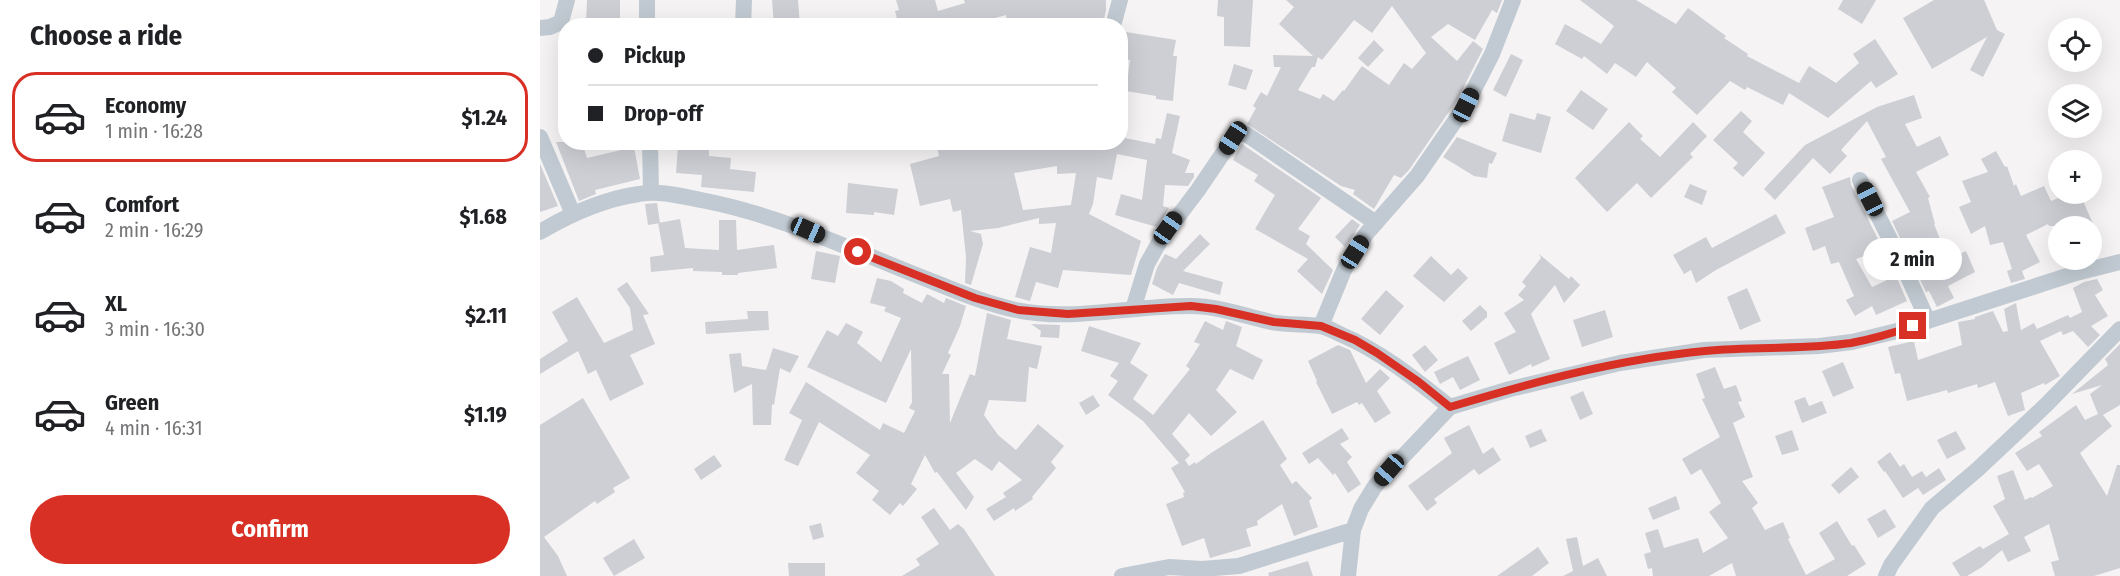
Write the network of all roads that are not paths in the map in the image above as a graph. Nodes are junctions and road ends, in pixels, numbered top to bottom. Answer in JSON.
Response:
{"nodes":[{"id":1,"x":567,"y":0,"type":"edge"},
{"id":2,"x":647,"y":0,"type":"edge"},
{"id":3,"x":744,"y":0,"type":"edge"},
{"id":4,"x":1120,"y":0,"type":"edge"},
{"id":5,"x":1513,"y":0,"type":"edge"},
{"id":6,"x":562,"y":18,"type":"edge"},
{"id":7,"x":647,"y":18,"type":"edge"},
{"id":8,"x":743,"y":18,"type":"edge"},
{"id":9,"x":1115,"y":18,"type":"edge"},
{"id":10,"x":558,"y":23,"type":"edge"},
{"id":11,"x":540,"y":28,"type":"edge"},
{"id":12,"x":540,"y":137,"type":"edge"},
{"id":13,"x":650,"y":150,"type":"edge"},
{"id":14,"x":1860,"y":180,"type":"dead end"},
{"id":15,"x":651,"y":193,"type":"junction"},
{"id":16,"x":573,"y":214,"type":"junction"},
{"id":17,"x":1376,"y":224,"type":"junction"},
{"id":18,"x":540,"y":232,"type":"edge"},
{"id":19,"x":2120,"y":262,"type":"edge"},
{"id":20,"x":1133,"y":309,"type":"junction"},
{"id":21,"x":1928,"y":321,"type":"junction"},
{"id":22,"x":1321,"y":326,"type":"junction"},
{"id":23,"x":2120,"y":329,"type":"edge"},
{"id":24,"x":1450,"y":407,"type":"junction"},
{"id":25,"x":1353,"y":530,"type":"junction"},
{"id":26,"x":1122,"y":576,"type":"edge"},
{"id":27,"x":1348,"y":576,"type":"edge"},
{"id":28,"x":1886,"y":576,"type":"edge"}],
"edges":[{"from":1,"to":6,"type":"street"},
{"from":2,"to":7,"type":"street"},
{"from":3,"to":8,"type":"street"},
{"from":4,"to":9,"type":"street"},
{"from":5,"to":17,"type":"street"},
{"from":10,"to":11,"type":"street"},
{"from":12,"to":16,"type":"street"},
{"from":13,"to":15,"type":"street"},
{"from":14,"to":21,"type":"street"},
{"from":15,"to":16,"type":"street"},
{"from":15,"to":20,"type":"street"},
{"from":16,"to":18,"type":"street"},
{"from":17,"to":20,"type":"street"},
{"from":17,"to":22,"type":"street"},
{"from":19,"to":21,"type":"street"},
{"from":20,"to":22,"type":"street"},
{"from":21,"to":24,"type":"street"},
{"from":22,"to":24,"type":"street"},
{"from":23,"to":28,"type":"street"},
{"from":24,"to":25,"type":"street"},
{"from":25,"to":26,"type":"street"},
{"from":25,"to":27,"type":"street"}]}
